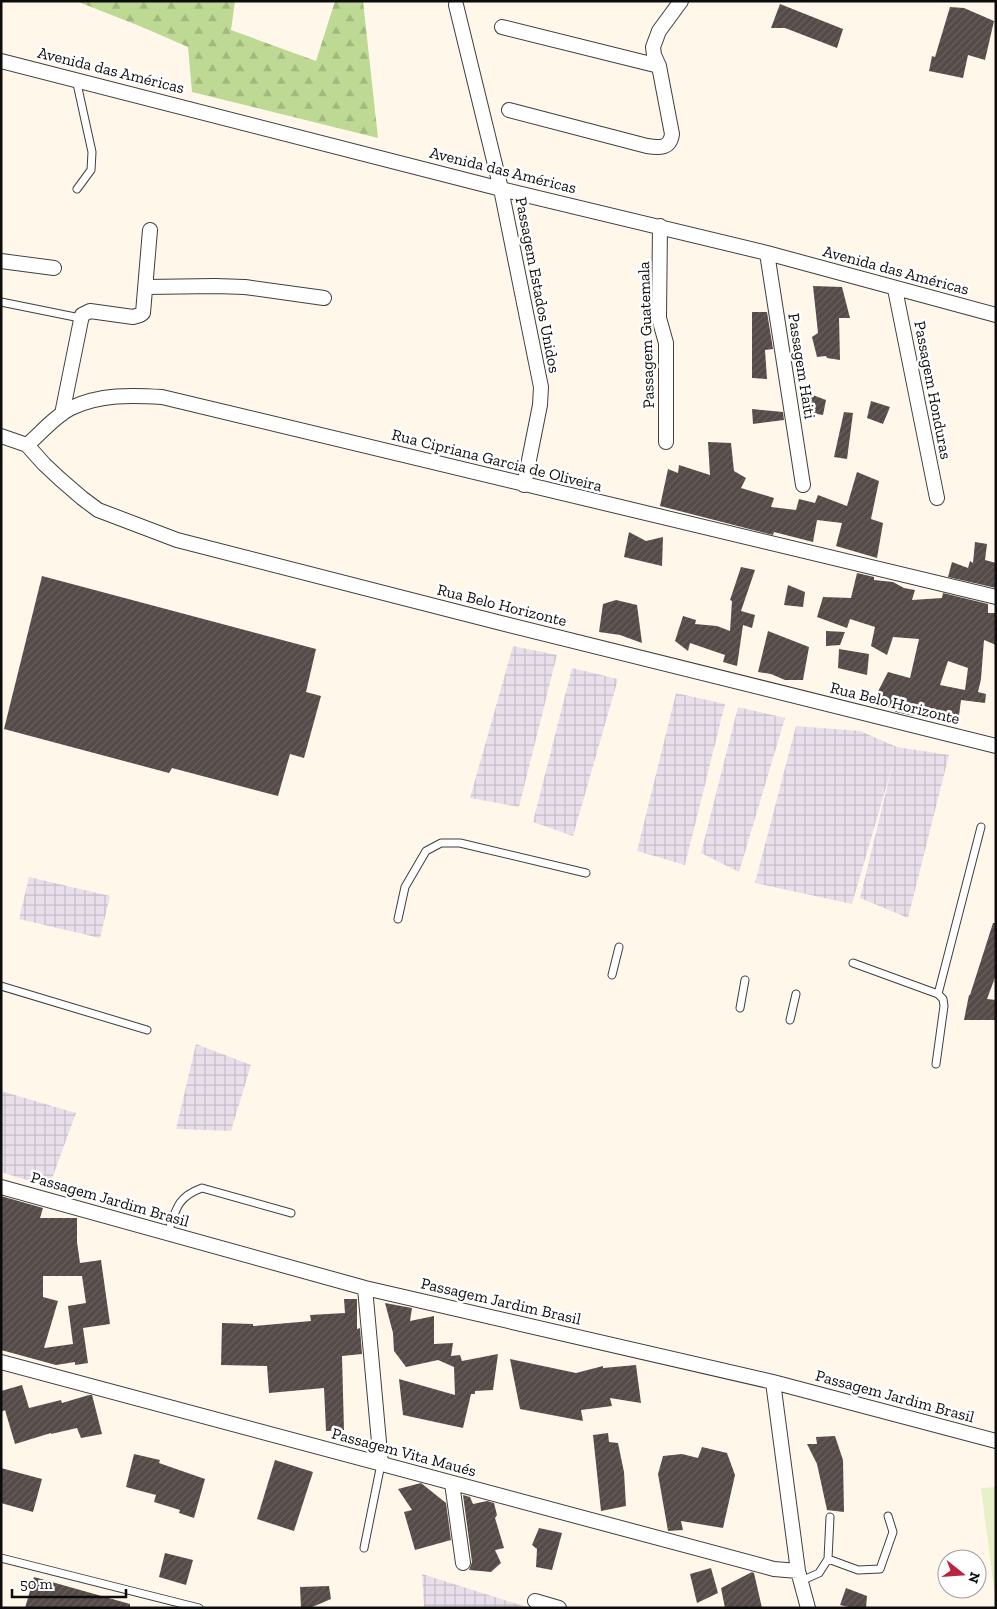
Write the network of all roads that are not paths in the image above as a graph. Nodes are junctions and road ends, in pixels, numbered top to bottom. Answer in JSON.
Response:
{"nodes":[{"id":1,"x":681,"y":1,"type":"edge"},
{"id":2,"x":456,"y":5,"type":"dead end"},
{"id":3,"x":502,"y":27,"type":"dead end"},
{"id":4,"x":1,"y":61,"type":"edge"},
{"id":5,"x":659,"y":66,"type":"junction"},
{"id":6,"x":76,"y":79,"type":"junction"},
{"id":7,"x":509,"y":110,"type":"dead end"},
{"id":8,"x":77,"y":189,"type":"dead end"},
{"id":9,"x":501,"y":189,"type":"junction"},
{"id":10,"x":660,"y":226,"type":"junction"},
{"id":11,"x":150,"y":230,"type":"dead end"},
{"id":12,"x":767,"y":253,"type":"junction"},
{"id":13,"x":1,"y":261,"type":"edge"},
{"id":14,"x":54,"y":268,"type":"dead end"},
{"id":15,"x":146,"y":287,"type":"junction"},
{"id":16,"x":895,"y":289,"type":"junction"},
{"id":17,"x":324,"y":298,"type":"dead end"},
{"id":18,"x":1,"y":302,"type":"edge"},
{"id":19,"x":996,"y":315,"type":"edge"},
{"id":20,"x":80,"y":318,"type":"junction"},
{"id":21,"x":62,"y":414,"type":"junction"},
{"id":22,"x":1,"y":436,"type":"edge"},
{"id":23,"x":666,"y":442,"type":"dead end"},
{"id":24,"x":27,"y":444,"type":"junction"},
{"id":25,"x":524,"y":485,"type":"junction"},
{"id":26,"x":803,"y":485,"type":"dead end"},
{"id":27,"x":937,"y":498,"type":"dead end"},
{"id":28,"x":996,"y":597,"type":"edge"},
{"id":29,"x":996,"y":746,"type":"edge"},
{"id":30,"x":980,"y":827,"type":"dead end"},
{"id":31,"x":586,"y":872,"type":"dead end"},
{"id":32,"x":398,"y":919,"type":"dead end"},
{"id":33,"x":620,"y":947,"type":"dead end"},
{"id":34,"x":853,"y":963,"type":"dead end"},
{"id":35,"x":612,"y":975,"type":"dead end"},
{"id":36,"x":745,"y":980,"type":"dead end"},
{"id":37,"x":1,"y":986,"type":"edge"},
{"id":38,"x":796,"y":994,"type":"dead end"},
{"id":39,"x":938,"y":994,"type":"junction"},
{"id":40,"x":740,"y":1008,"type":"dead end"},
{"id":41,"x":790,"y":1020,"type":"dead end"},
{"id":42,"x":147,"y":1030,"type":"dead end"},
{"id":43,"x":936,"y":1064,"type":"dead end"},
{"id":44,"x":1,"y":1187,"type":"edge"},
{"id":45,"x":291,"y":1213,"type":"dead end"},
{"id":46,"x":168,"y":1233,"type":"junction"},
{"id":47,"x":365,"y":1288,"type":"junction"},
{"id":48,"x":1,"y":1362,"type":"edge"},
{"id":49,"x":773,"y":1382,"type":"junction"},
{"id":50,"x":996,"y":1441,"type":"edge"},
{"id":51,"x":381,"y":1464,"type":"junction"},
{"id":52,"x":452,"y":1483,"type":"junction"},
{"id":53,"x":888,"y":1516,"type":"dead end"},
{"id":54,"x":830,"y":1517,"type":"dead end"},
{"id":55,"x":364,"y":1548,"type":"dead end"},
{"id":56,"x":1,"y":1558,"type":"edge"},
{"id":57,"x":828,"y":1559,"type":"junction"},
{"id":58,"x":463,"y":1564,"type":"dead end"},
{"id":59,"x":799,"y":1576,"type":"junction"},
{"id":60,"x":536,"y":1601,"type":"dead end"},
{"id":61,"x":199,"y":1608,"type":"edge"},
{"id":62,"x":559,"y":1608,"type":"edge"},
{"id":63,"x":808,"y":1608,"type":"edge"}],
"edges":[{"from":1,"to":5,"type":"street"},
{"from":2,"to":9,"type":"street","name":"Passagem Estados Unidos"},
{"from":3,"to":5,"type":"street"},
{"from":4,"to":6,"type":"street","name":"Avenida das Américas"},
{"from":5,"to":7,"type":"street"},
{"from":6,"to":8,"type":"lane"},
{"from":6,"to":9,"type":"street","name":"Avenida das Américas"},
{"from":9,"to":10,"type":"street","name":"Avenida das Américas"},
{"from":9,"to":25,"type":"street","name":"Passagem Estados Unidos"},
{"from":10,"to":12,"type":"street","name":"Avenida das Américas"},
{"from":10,"to":23,"type":"street","name":"Passagem Guatemala"},
{"from":11,"to":15,"type":"street"},
{"from":12,"to":16,"type":"street","name":"Avenida das Américas"},
{"from":12,"to":26,"type":"street","name":"Passagem Haiti"},
{"from":13,"to":14,"type":"street"},
{"from":15,"to":17,"type":"street"},
{"from":15,"to":20,"type":"street"},
{"from":16,"to":19,"type":"street","name":"Avenida das Américas"},
{"from":16,"to":27,"type":"street","name":"Passagem Honduras"},
{"from":18,"to":20,"type":"lane"},
{"from":20,"to":21,"type":"street"},
{"from":21,"to":24,"type":"street","name":"Rua Cipriana Garcia de Oliveira"},
{"from":21,"to":25,"type":"street","name":"Rua Cipriana Garcia de Oliveira"},
{"from":22,"to":24,"type":"street"},
{"from":24,"to":29,"type":"street","name":"Rua Belo Horizonte"},
{"from":25,"to":28,"type":"street","name":"Rua Cipriana Garcia de Oliveira"},
{"from":30,"to":39,"type":"lane"},
{"from":31,"to":32,"type":"lane"},
{"from":33,"to":35,"type":"lane"},
{"from":34,"to":39,"type":"lane"},
{"from":36,"to":40,"type":"lane"},
{"from":37,"to":42,"type":"lane"},
{"from":38,"to":41,"type":"lane"},
{"from":39,"to":43,"type":"lane"},
{"from":44,"to":46,"type":"street","name":"Passagem Jardim Brasil"},
{"from":45,"to":46,"type":"lane"},
{"from":46,"to":47,"type":"street","name":"Passagem Jardim Brasil"},
{"from":47,"to":49,"type":"street","name":"Passagem Jardim Brasil"},
{"from":47,"to":51,"type":"street"},
{"from":48,"to":51,"type":"street","name":"Passagem Vita Maués"},
{"from":49,"to":50,"type":"street","name":"Passagem Jardim Brasil"},
{"from":49,"to":59,"type":"street"},
{"from":51,"to":52,"type":"street","name":"Passagem Vita Maués"},
{"from":51,"to":55,"type":"lane"},
{"from":52,"to":58,"type":"street"},
{"from":52,"to":59,"type":"street","name":"Passagem Vita Maués"},
{"from":53,"to":57,"type":"lane"},
{"from":54,"to":57,"type":"lane"},
{"from":56,"to":61,"type":"lane"},
{"from":57,"to":59,"type":"lane"},
{"from":59,"to":63,"type":"street"},
{"from":60,"to":62,"type":"street"}]}
